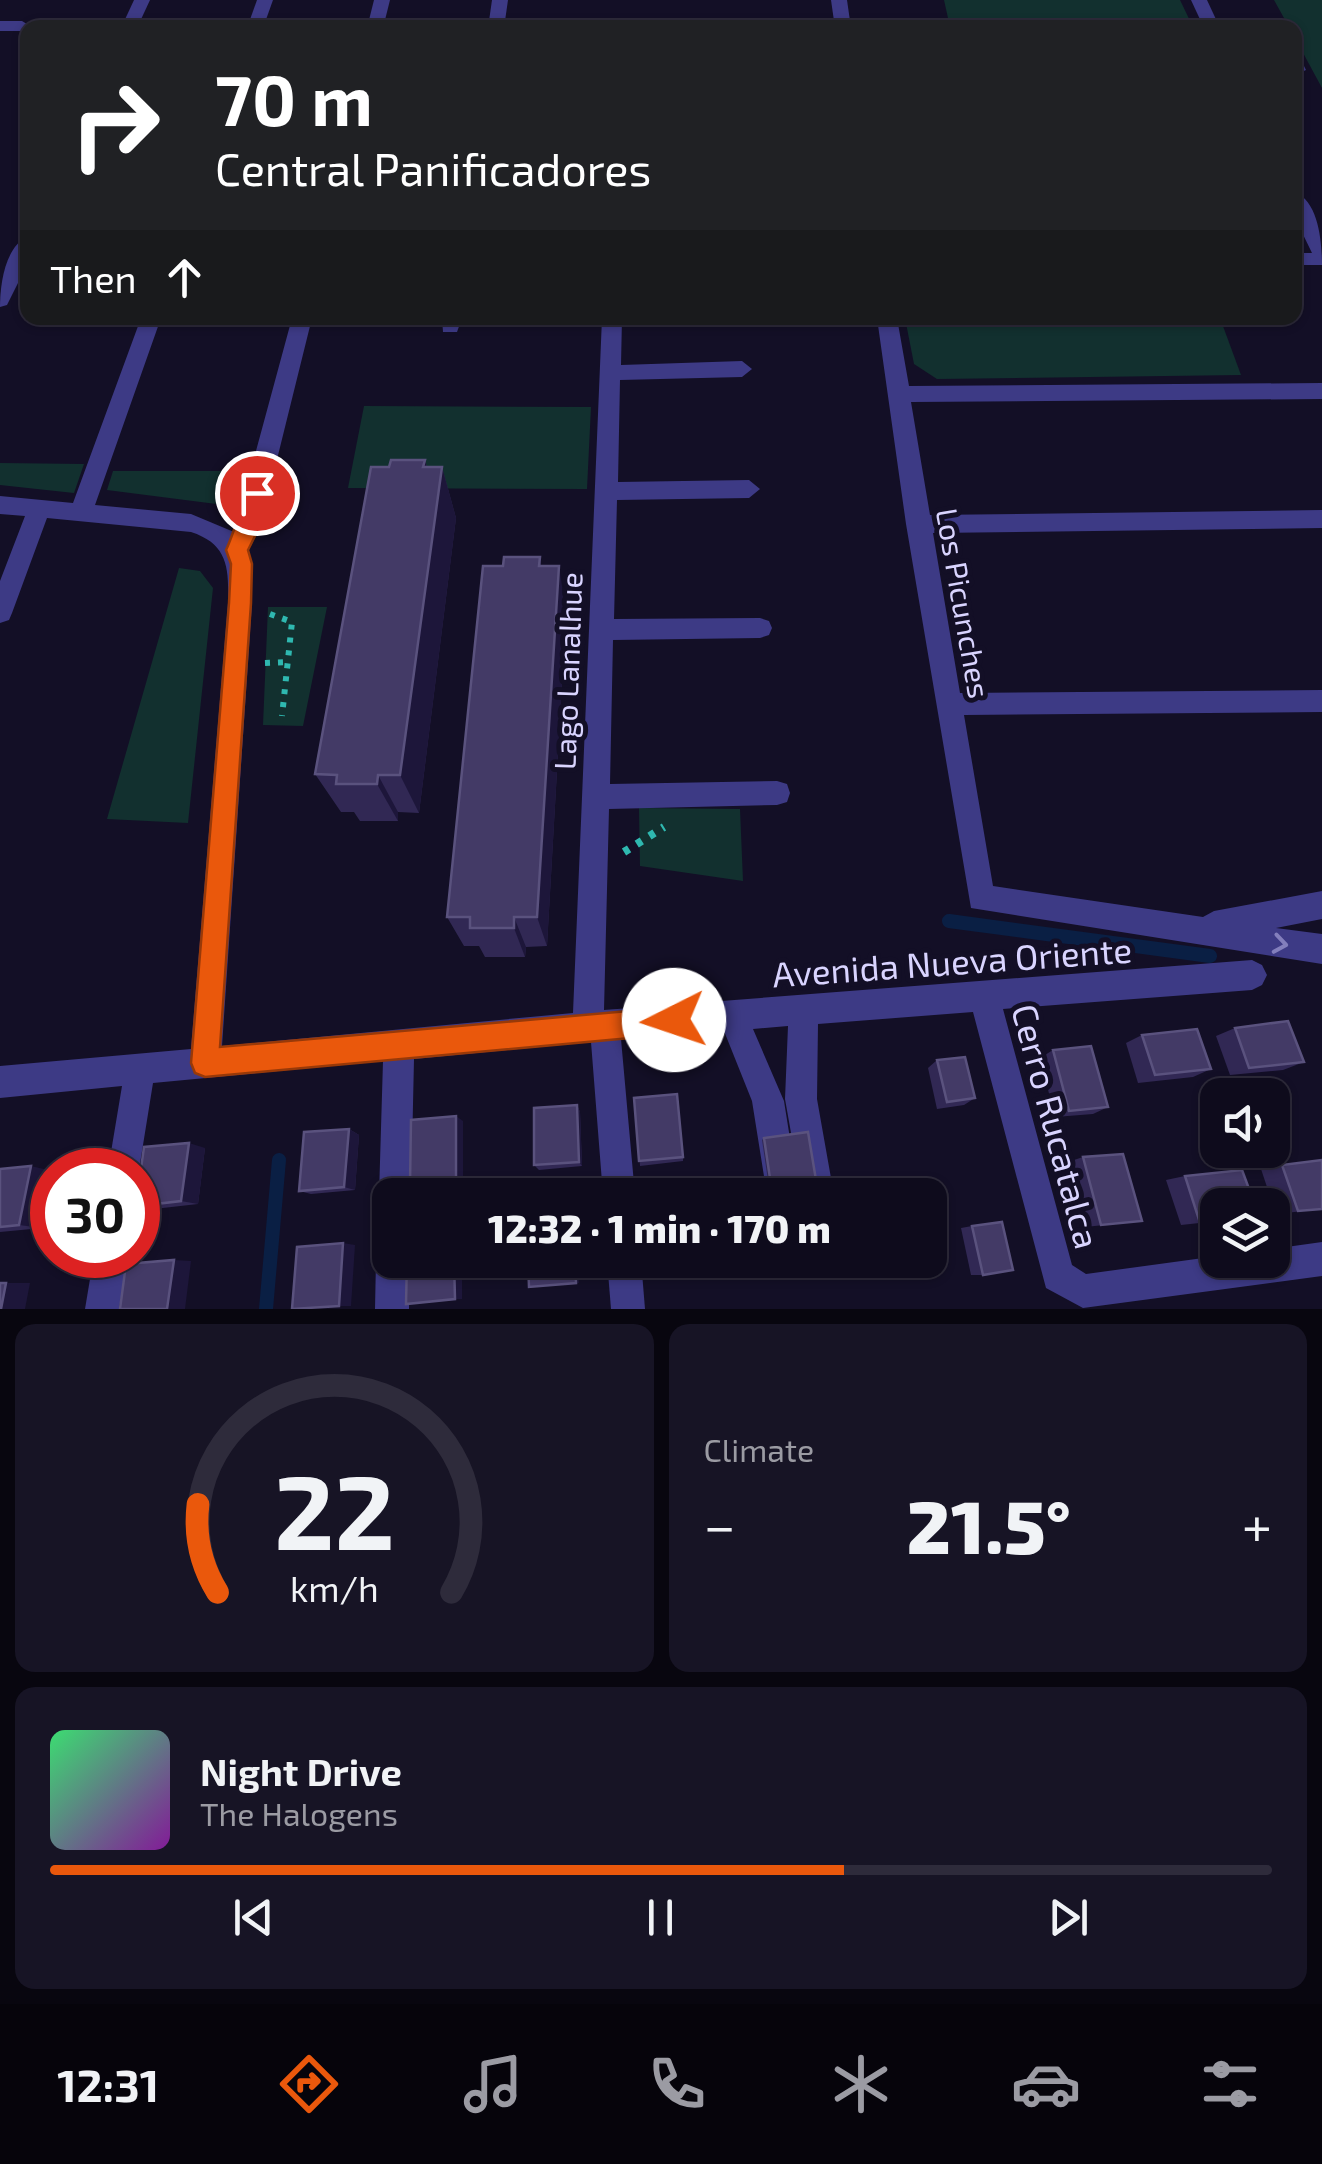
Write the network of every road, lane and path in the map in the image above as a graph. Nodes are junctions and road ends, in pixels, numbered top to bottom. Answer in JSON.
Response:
{"nodes":[{"id":1,"x":1302,"y":213,"type":"edge"},
{"id":2,"x":1322,"y":257,"type":"edge"},
{"id":3,"x":20,"y":259,"type":"edge"},
{"id":4,"x":0,"y":300,"type":"edge"},
{"id":5,"x":148,"y":325,"type":"edge"},
{"id":6,"x":300,"y":325,"type":"edge"},
{"id":7,"x":612,"y":325,"type":"edge"},
{"id":8,"x":888,"y":325,"type":"edge"},
{"id":9,"x":742,"y":370,"type":"dead end"},
{"id":10,"x":610,"y":372,"type":"junction"},
{"id":11,"x":1322,"y":392,"type":"edge"},
{"id":12,"x":898,"y":394,"type":"junction"},
{"id":13,"x":749,"y":489,"type":"dead end"},
{"id":14,"x":606,"y":491,"type":"junction"},
{"id":15,"x":0,"y":505,"type":"edge"},
{"id":16,"x":39,"y":509,"type":"junction"},
{"id":17,"x":81,"y":513,"type":"junction"},
{"id":18,"x":1322,"y":519,"type":"edge"},
{"id":19,"x":918,"y":524,"type":"junction"},
{"id":20,"x":237,"y":550,"type":"junction"},
{"id":21,"x":240,"y":603,"type":"junction"},
{"id":22,"x":0,"y":613,"type":"edge"},
{"id":23,"x":760,"y":628,"type":"dead end"},
{"id":24,"x":601,"y":630,"type":"junction"},
{"id":25,"x":1322,"y":701,"type":"edge"},
{"id":26,"x":948,"y":704,"type":"junction"},
{"id":27,"x":282,"y":716,"type":"dead end"},
{"id":28,"x":777,"y":793,"type":"dead end"},
{"id":29,"x":596,"y":797,"type":"junction"},
{"id":30,"x":671,"y":822,"type":"dead end"},
{"id":31,"x":593,"y":872,"type":"junction"},
{"id":32,"x":1322,"y":905,"type":"edge"},
{"id":33,"x":1168,"y":926,"type":"junction"},
{"id":34,"x":1322,"y":949,"type":"edge"},
{"id":35,"x":1252,"y":975,"type":"dead end"},
{"id":36,"x":984,"y":996,"type":"junction"},
{"id":37,"x":803,"y":1010,"type":"junction"},
{"id":38,"x":732,"y":1015,"type":"junction"},
{"id":39,"x":596,"y":1026,"type":"junction"},
{"id":40,"x":398,"y":1045,"type":"junction"},
{"id":41,"x":205,"y":1063,"type":"junction"},
{"id":42,"x":140,"y":1069,"type":"junction"},
{"id":43,"x":0,"y":1082,"type":"edge"},
{"id":44,"x":127,"y":1148,"type":"edge"},
{"id":45,"x":395,"y":1178,"type":"edge"},
{"id":46,"x":616,"y":1178,"type":"edge"},
{"id":47,"x":779,"y":1178,"type":"edge"},
{"id":48,"x":815,"y":1178,"type":"edge"},
{"id":49,"x":1322,"y":1259,"type":"edge"},
{"id":50,"x":107,"y":1278,"type":"edge"},
{"id":51,"x":393,"y":1278,"type":"edge"},
{"id":52,"x":625,"y":1278,"type":"edge"},
{"id":53,"x":102,"y":1309,"type":"edge"},
{"id":54,"x":392,"y":1309,"type":"edge"},
{"id":55,"x":628,"y":1309,"type":"edge"}],
"edges":[{"from":1,"to":2,"type":"street"},
{"from":3,"to":4,"type":"street"},
{"from":5,"to":17,"type":"street"},
{"from":6,"to":20,"type":"street"},
{"from":7,"to":10,"type":"street","name":"Lago Lanalhue"},
{"from":8,"to":12,"type":"street","name":"Los Picunches"},
{"from":9,"to":10,"type":"street"},
{"from":10,"to":14,"type":"street","name":"Lago Lanalhue"},
{"from":11,"to":12,"type":"street"},
{"from":12,"to":19,"type":"street","name":"Los Picunches"},
{"from":13,"to":14,"type":"street"},
{"from":14,"to":24,"type":"street","name":"Lago Lanalhue"},
{"from":15,"to":16,"type":"street"},
{"from":16,"to":17,"type":"street"},
{"from":16,"to":22,"type":"street"},
{"from":17,"to":20,"type":"street"},
{"from":18,"to":19,"type":"street"},
{"from":19,"to":26,"type":"street","name":"Los Picunches"},
{"from":20,"to":21,"type":"street"},
{"from":21,"to":27,"type":"path"},
{"from":21,"to":41,"type":"street"},
{"from":23,"to":24,"type":"street"},
{"from":24,"to":29,"type":"street","name":"Lago Lanalhue"},
{"from":25,"to":26,"type":"street"},
{"from":26,"to":33,"type":"street","name":"Los Picunches"},
{"from":28,"to":29,"type":"street"},
{"from":29,"to":31,"type":"street","name":"Lago Lanalhue"},
{"from":30,"to":31,"type":"path"},
{"from":31,"to":39,"type":"street","name":"Lago Lanalhue"},
{"from":32,"to":33,"type":"street","name":"Avenida Nueva Oriente"},
{"from":33,"to":34,"type":"street","name":"Avenida Nueva Oriente","one_way":true},
{"from":35,"to":36,"type":"street","name":"Avenida Nueva Oriente"},
{"from":36,"to":37,"type":"street","name":"Avenida Nueva Oriente"},
{"from":36,"to":49,"type":"street","name":"Cerro Rucatalca"},
{"from":37,"to":38,"type":"street","name":"Avenida Nueva Oriente"},
{"from":37,"to":48,"type":"street"},
{"from":38,"to":39,"type":"street","name":"Avenida Nueva Oriente"},
{"from":38,"to":47,"type":"street"},
{"from":39,"to":40,"type":"street","name":"Avenida Nueva Oriente"},
{"from":39,"to":46,"type":"street","name":"Lago Lanalhue"},
{"from":40,"to":41,"type":"street","name":"Avenida Nueva Oriente"},
{"from":40,"to":45,"type":"street"},
{"from":41,"to":42,"type":"street","name":"Avenida Nueva Oriente"},
{"from":42,"to":43,"type":"street","name":"Avenida Nueva Oriente"},
{"from":42,"to":44,"type":"street"},
{"from":50,"to":53,"type":"street"},
{"from":51,"to":54,"type":"street"},
{"from":52,"to":55,"type":"street"}]}
